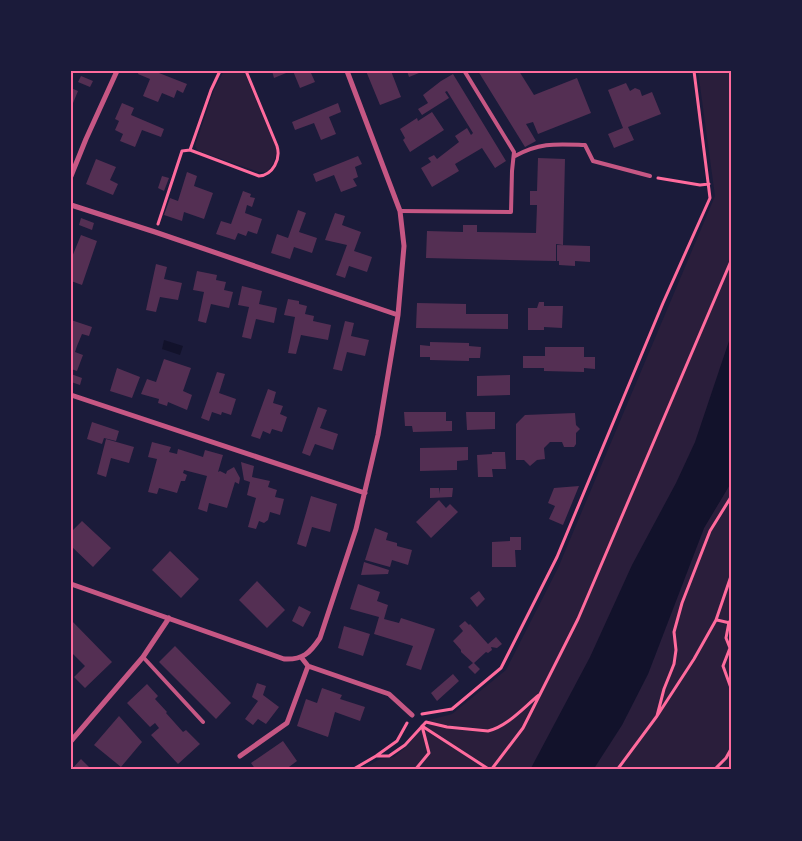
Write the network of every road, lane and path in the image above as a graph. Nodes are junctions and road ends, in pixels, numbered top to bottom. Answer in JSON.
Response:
{"nodes":[{"id":1,"x":117,"y":71,"type":"edge"},
{"id":2,"x":220,"y":71,"type":"edge"},
{"id":3,"x":246,"y":71,"type":"edge"},
{"id":4,"x":347,"y":71,"type":"edge"},
{"id":5,"x":694,"y":71,"type":"edge"},
{"id":6,"x":465,"y":72,"type":"edge"},
{"id":7,"x":190,"y":150,"type":"junction"},
{"id":8,"x":515,"y":156,"type":"junction"},
{"id":9,"x":71,"y":176,"type":"edge"},
{"id":10,"x":650,"y":176,"type":"joint"},
{"id":11,"x":709,"y":184,"type":"junction"},
{"id":12,"x":71,"y":205,"type":"edge"},
{"id":13,"x":400,"y":211,"type":"junction"},
{"id":14,"x":155,"y":232,"type":"junction"},
{"id":15,"x":731,"y":261,"type":"edge"},
{"id":16,"x":398,"y":315,"type":"junction"},
{"id":17,"x":71,"y":395,"type":"edge"},
{"id":18,"x":365,"y":493,"type":"junction"},
{"id":19,"x":731,"y":497,"type":"edge"},
{"id":20,"x":731,"y":576,"type":"edge"},
{"id":21,"x":71,"y":584,"type":"edge"},
{"id":22,"x":169,"y":618,"type":"junction"},
{"id":23,"x":716,"y":620,"type":"junction"},
{"id":24,"x":730,"y":623,"type":"edge"},
{"id":25,"x":143,"y":657,"type":"junction"},
{"id":26,"x":301,"y":657,"type":"junction"},
{"id":27,"x":308,"y":666,"type":"junction"},
{"id":28,"x":731,"y":688,"type":"edge"},
{"id":29,"x":540,"y":694,"type":"junction"},
{"id":30,"x":412,"y":715,"type":"junction"},
{"id":31,"x":657,"y":716,"type":"junction"},
{"id":32,"x":203,"y":722,"type":"dead end"},
{"id":33,"x":422,"y":726,"type":"junction"},
{"id":34,"x":71,"y":741,"type":"edge"},
{"id":35,"x":731,"y":749,"type":"edge"},
{"id":36,"x":240,"y":756,"type":"dead end"},
{"id":37,"x":376,"y":756,"type":"junction"},
{"id":38,"x":352,"y":770,"type":"edge"},
{"id":39,"x":415,"y":770,"type":"edge"},
{"id":40,"x":490,"y":770,"type":"edge"},
{"id":41,"x":617,"y":770,"type":"edge"},
{"id":42,"x":714,"y":770,"type":"edge"}],
"edges":[{"from":1,"to":9,"type":"street"},
{"from":2,"to":7,"type":"path"},
{"from":3,"to":7,"type":"path"},
{"from":4,"to":13,"type":"street"},
{"from":5,"to":11,"type":"path"},
{"from":6,"to":8,"type":"lane"},
{"from":7,"to":14,"type":"path"},
{"from":8,"to":10,"type":"lane"},
{"from":8,"to":13,"type":"lane"},
{"from":10,"to":11,"type":"path"},
{"from":11,"to":30,"type":"path"},
{"from":12,"to":14,"type":"street"},
{"from":13,"to":16,"type":"street"},
{"from":14,"to":16,"type":"street"},
{"from":15,"to":29,"type":"path"},
{"from":16,"to":18,"type":"street"},
{"from":17,"to":18,"type":"street"},
{"from":18,"to":26,"type":"street"},
{"from":19,"to":31,"type":"path"},
{"from":20,"to":23,"type":"path"},
{"from":21,"to":22,"type":"street"},
{"from":22,"to":25,"type":"street"},
{"from":22,"to":26,"type":"street"},
{"from":23,"to":24,"type":"path"},
{"from":23,"to":31,"type":"path"},
{"from":24,"to":28,"type":"path"},
{"from":25,"to":32,"type":"lane"},
{"from":25,"to":34,"type":"street"},
{"from":26,"to":27,"type":"street"},
{"from":27,"to":30,"type":"street"},
{"from":27,"to":36,"type":"street"},
{"from":29,"to":33,"type":"path"},
{"from":29,"to":40,"type":"path"},
{"from":30,"to":37,"type":"path"},
{"from":31,"to":41,"type":"path"},
{"from":33,"to":37,"type":"path"},
{"from":33,"to":39,"type":"path"},
{"from":33,"to":40,"type":"path"},
{"from":35,"to":42,"type":"path"},
{"from":37,"to":38,"type":"path"}]}
